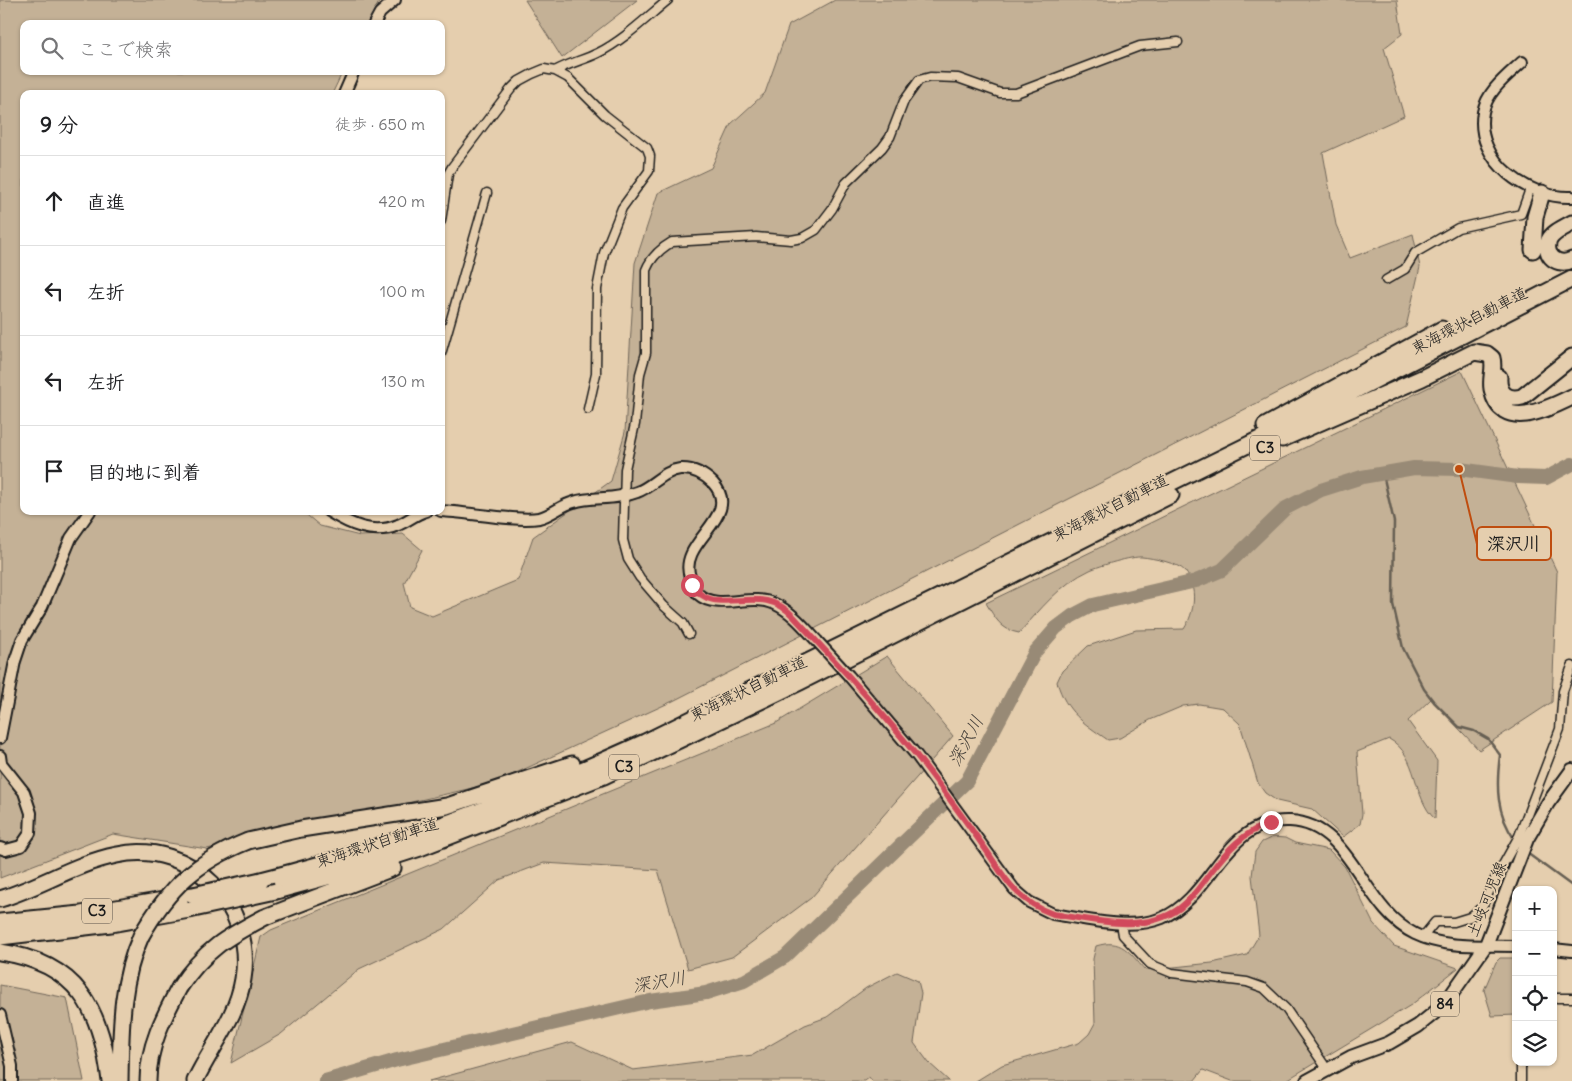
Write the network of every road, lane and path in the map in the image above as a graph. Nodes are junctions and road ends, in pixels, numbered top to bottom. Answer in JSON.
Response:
{"nodes":[{"id":1,"x":395,"y":0,"type":"edge"},
{"id":2,"x":668,"y":0,"type":"edge"},
{"id":3,"x":376,"y":20,"type":"edge"},
{"id":4,"x":1178,"y":42,"type":"dead end"},
{"id":5,"x":1522,"y":62,"type":"dead end"},
{"id":6,"x":554,"y":71,"type":"junction"},
{"id":7,"x":352,"y":75,"type":"edge"},
{"id":8,"x":346,"y":90,"type":"edge"},
{"id":9,"x":1536,"y":191,"type":"junction"},
{"id":10,"x":487,"y":193,"type":"dead end"},
{"id":11,"x":445,"y":194,"type":"edge"},
{"id":12,"x":1572,"y":197,"type":"edge"},
{"id":13,"x":1572,"y":222,"type":"edge"},
{"id":14,"x":1533,"y":250,"type":"dead end"},
{"id":15,"x":1572,"y":260,"type":"edge"},
{"id":16,"x":1572,"y":279,"type":"edge"},
{"id":17,"x":1386,"y":280,"type":"dead end"},
{"id":18,"x":1572,"y":287,"type":"edge"},
{"id":19,"x":1442,"y":330,"type":"dead end"},
{"id":20,"x":445,"y":340,"type":"edge"},
{"id":21,"x":1572,"y":357,"type":"edge"},
{"id":22,"x":1504,"y":364,"type":"dead end"},
{"id":23,"x":1572,"y":397,"type":"edge"},
{"id":24,"x":588,"y":409,"type":"dead end"},
{"id":25,"x":1282,"y":439,"type":"junction"},
{"id":26,"x":624,"y":496,"type":"junction"},
{"id":27,"x":1134,"y":502,"type":"junction"},
{"id":28,"x":445,"y":510,"type":"edge"},
{"id":29,"x":87,"y":515,"type":"edge"},
{"id":30,"x":334,"y":515,"type":"edge"},
{"id":31,"x":414,"y":515,"type":"edge"},
{"id":32,"x":689,"y":634,"type":"dead end"},
{"id":33,"x":1572,"y":666,"type":"edge"},
{"id":34,"x":731,"y":700,"type":"junction"},
{"id":35,"x":0,"y":738,"type":"edge"},
{"id":36,"x":0,"y":756,"type":"edge"},
{"id":37,"x":1572,"y":770,"type":"edge"},
{"id":38,"x":534,"y":806,"type":"junction"},
{"id":39,"x":1523,"y":837,"type":"junction"},
{"id":40,"x":0,"y":848,"type":"edge"},
{"id":41,"x":1513,"y":860,"type":"junction"},
{"id":42,"x":0,"y":898,"type":"edge"},
{"id":43,"x":0,"y":922,"type":"edge"},
{"id":44,"x":1121,"y":923,"type":"junction"},
{"id":45,"x":0,"y":937,"type":"edge"},
{"id":46,"x":1426,"y":939,"type":"junction"},
{"id":47,"x":1557,"y":944,"type":"edge"},
{"id":48,"x":1572,"y":944,"type":"edge"},
{"id":49,"x":1486,"y":945,"type":"junction"},
{"id":50,"x":1512,"y":946,"type":"edge"},
{"id":51,"x":1557,"y":949,"type":"edge"},
{"id":52,"x":1572,"y":951,"type":"edge"},
{"id":53,"x":0,"y":952,"type":"edge"},
{"id":54,"x":1557,"y":998,"type":"edge"},
{"id":55,"x":1572,"y":998,"type":"edge"},
{"id":56,"x":0,"y":1015,"type":"edge"},
{"id":57,"x":114,"y":1056,"type":"junction"},
{"id":58,"x":1521,"y":1066,"type":"edge"},
{"id":59,"x":1327,"y":1069,"type":"junction"},
{"id":60,"x":12,"y":1081,"type":"edge"},
{"id":61,"x":110,"y":1081,"type":"edge"},
{"id":62,"x":120,"y":1081,"type":"edge"},
{"id":63,"x":148,"y":1081,"type":"edge"},
{"id":64,"x":195,"y":1081,"type":"edge"},
{"id":65,"x":1308,"y":1081,"type":"edge"},
{"id":66,"x":1521,"y":1081,"type":"edge"}],
"edges":[{"from":1,"to":3,"type":"street"},
{"from":2,"to":6,"type":"street"},
{"from":4,"to":26,"type":"street"},
{"from":5,"to":9,"type":"street"},
{"from":6,"to":11,"type":"street"},
{"from":6,"to":24,"type":"street"},
{"from":7,"to":8,"type":"street"},
{"from":9,"to":12,"type":"street"},
{"from":9,"to":14,"type":"highway"},
{"from":9,"to":17,"type":"street"},
{"from":10,"to":20,"type":"street"},
{"from":13,"to":15,"type":"highway"},
{"from":16,"to":27,"type":"highway","name":"東海環状自動車道","number":"C3"},
{"from":18,"to":25,"type":"highway","name":"東海環状自動車道","number":"C3"},
{"from":19,"to":27,"type":"highway"},
{"from":21,"to":22,"type":"highway"},
{"from":23,"to":25,"type":"highway"},
{"from":25,"to":38,"type":"highway","name":"東海環状自動車道","number":"C3"},
{"from":26,"to":28,"type":"street"},
{"from":26,"to":32,"type":"street"},
{"from":26,"to":44,"type":"street","bridge":true},
{"from":27,"to":34,"type":"highway","name":"東海環状自動車道","number":"C3"},
{"from":29,"to":35,"type":"street"},
{"from":30,"to":31,"type":"street"},
{"from":33,"to":39,"type":"street"},
{"from":34,"to":43,"type":"highway","name":"東海環状自動車道","number":"C3","bridge":true},
{"from":34,"to":57,"type":"highway","number":"C3","bridge":true},
{"from":36,"to":40,"type":"street"},
{"from":37,"to":39,"type":"main road","name":"土岐可児線","number":"84"},
{"from":38,"to":45,"type":"highway","name":"東海環状自動車道","number":"C3","bridge":true},
{"from":38,"to":63,"type":"highway","bridge":true},
{"from":39,"to":41,"type":"main road","name":"土岐可児線","number":"84"},
{"from":41,"to":46,"type":"street"},
{"from":41,"to":49,"type":"main road","name":"土岐可児線","number":"84"},
{"from":42,"to":64,"type":"highway"},
{"from":44,"to":46,"type":"street"},
{"from":44,"to":59,"type":"street"},
{"from":46,"to":49,"type":"street"},
{"from":47,"to":48,"type":"street"},
{"from":49,"to":50,"type":"street"},
{"from":49,"to":59,"type":"main road","name":"土岐可児線","number":"84"},
{"from":51,"to":52,"type":"street"},
{"from":53,"to":57,"type":"highway","number":"C3"},
{"from":54,"to":55,"type":"street"},
{"from":56,"to":60,"type":"street"},
{"from":57,"to":61,"type":"highway","number":"C3"},
{"from":57,"to":62,"type":"highway","number":"C3"},
{"from":58,"to":66,"type":"street"},
{"from":59,"to":65,"type":"main road","name":"土岐可児線","number":"84"}]}
